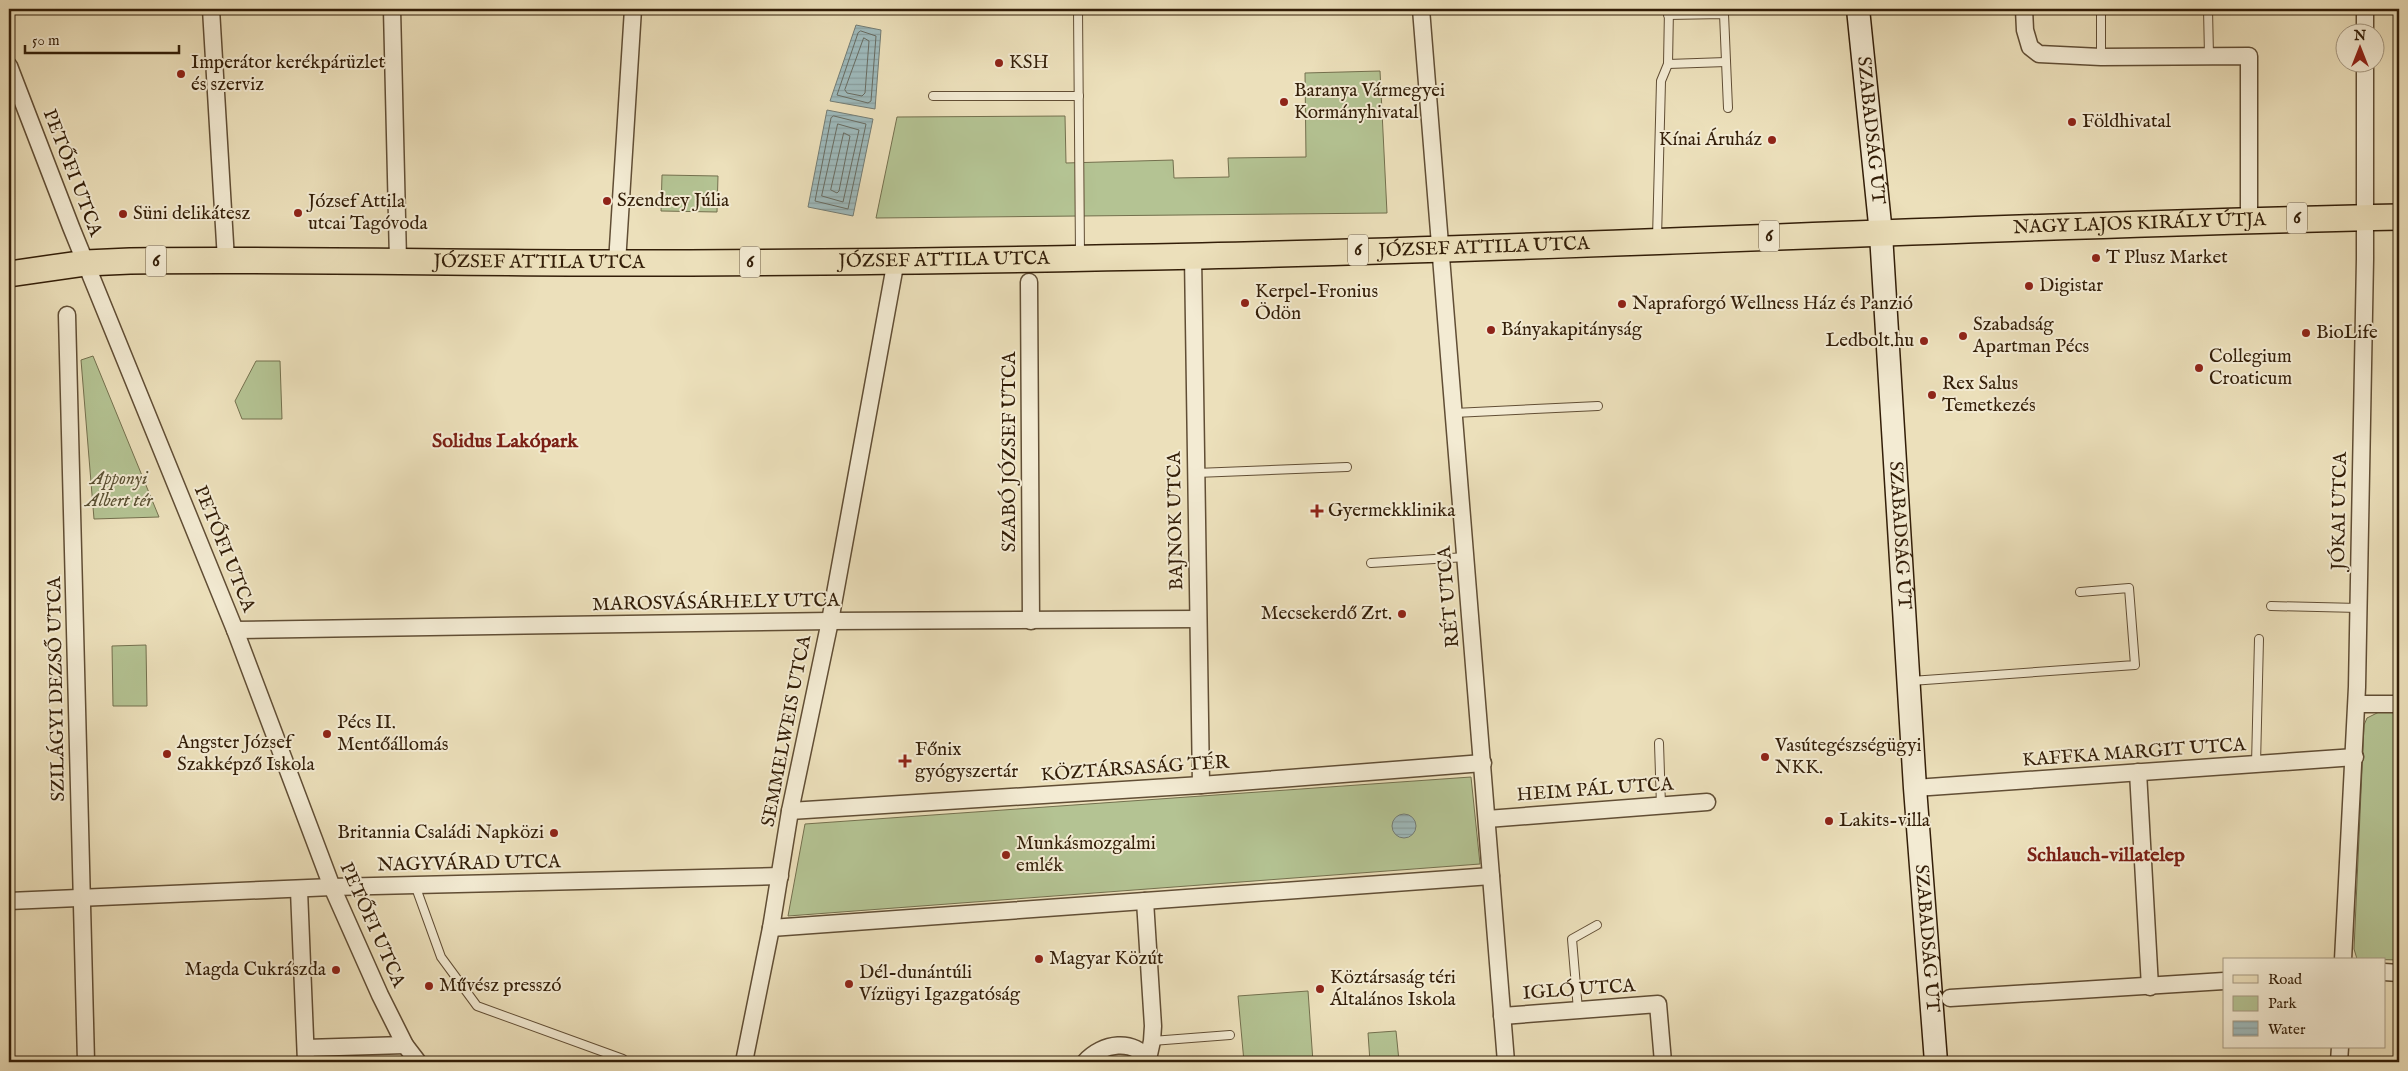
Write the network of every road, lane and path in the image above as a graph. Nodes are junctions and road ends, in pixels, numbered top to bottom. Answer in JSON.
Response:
{"nodes":[{"id":1,"x":211,"y":9,"type":"edge"},
{"id":2,"x":392,"y":9,"type":"edge"},
{"id":3,"x":633,"y":9,"type":"edge"},
{"id":4,"x":1078,"y":9,"type":"edge"},
{"id":5,"x":1420,"y":9,"type":"edge"},
{"id":6,"x":1858,"y":9,"type":"edge"},
{"id":7,"x":2024,"y":9,"type":"edge"},
{"id":8,"x":2100,"y":9,"type":"edge"},
{"id":9,"x":2208,"y":9,"type":"edge"},
{"id":10,"x":2365,"y":9,"type":"edge"},
{"id":11,"x":1669,"y":12,"type":"edge"},
{"id":12,"x":2365,"y":22,"type":"edge"},
{"id":13,"x":2209,"y":56,"type":"junction"},
{"id":14,"x":2101,"y":57,"type":"junction"},
{"id":15,"x":1726,"y":62,"type":"junction"},
{"id":16,"x":1668,"y":64,"type":"junction"},
{"id":17,"x":9,"y":66,"type":"edge"},
{"id":18,"x":2365,"y":72,"type":"edge"},
{"id":19,"x":933,"y":96,"type":"dead end"},
{"id":20,"x":1079,"y":96,"type":"junction"},
{"id":21,"x":1728,"y":108,"type":"dead end"},
{"id":22,"x":2399,"y":217,"type":"edge"},
{"id":23,"x":2365,"y":218,"type":"junction"},
{"id":24,"x":2249,"y":220,"type":"junction"},
{"id":25,"x":1881,"y":234,"type":"junction"},
{"id":26,"x":1656,"y":240,"type":"junction"},
{"id":27,"x":1441,"y":248,"type":"junction"},
{"id":28,"x":1193,"y":256,"type":"junction"},
{"id":29,"x":1080,"y":257,"type":"junction"},
{"id":30,"x":226,"y":260,"type":"junction"},
{"id":31,"x":398,"y":260,"type":"junction"},
{"id":32,"x":896,"y":260,"type":"junction"},
{"id":33,"x":86,"y":263,"type":"junction"},
{"id":34,"x":617,"y":263,"type":"junction"},
{"id":35,"x":9,"y":274,"type":"edge"},
{"id":36,"x":1029,"y":282,"type":"dead end"},
{"id":37,"x":67,"y":315,"type":"dead end"},
{"id":38,"x":1598,"y":406,"type":"dead end"},
{"id":39,"x":1454,"y":413,"type":"junction"},
{"id":40,"x":1347,"y":467,"type":"dead end"},
{"id":41,"x":1196,"y":473,"type":"junction"},
{"id":42,"x":1466,"y":557,"type":"junction"},
{"id":43,"x":1370,"y":563,"type":"dead end"},
{"id":44,"x":2080,"y":592,"type":"dead end"},
{"id":45,"x":2271,"y":606,"type":"dead end"},
{"id":46,"x":2359,"y":608,"type":"junction"},
{"id":47,"x":1198,"y":619,"type":"junction"},
{"id":48,"x":830,"y":621,"type":"junction"},
{"id":49,"x":1031,"y":621,"type":"junction"},
{"id":50,"x":235,"y":630,"type":"junction"},
{"id":51,"x":2260,"y":639,"type":"dead end"},
{"id":52,"x":1909,"y":682,"type":"junction"},
{"id":53,"x":2357,"y":704,"type":"junction"},
{"id":54,"x":2399,"y":704,"type":"edge"},
{"id":55,"x":1659,"y":743,"type":"dead end"},
{"id":56,"x":2355,"y":757,"type":"junction"},
{"id":57,"x":1482,"y":763,"type":"junction"},
{"id":58,"x":2256,"y":764,"type":"junction"},
{"id":59,"x":2138,"y":772,"type":"junction"},
{"id":60,"x":1201,"y":785,"type":"junction"},
{"id":61,"x":1915,"y":788,"type":"junction"},
{"id":62,"x":1707,"y":802,"type":"dead end"},
{"id":63,"x":1661,"y":806,"type":"junction"},
{"id":64,"x":790,"y":811,"type":"junction"},
{"id":65,"x":1487,"y":819,"type":"junction"},
{"id":66,"x":780,"y":876,"type":"junction"},
{"id":67,"x":1491,"y":876,"type":"junction"},
{"id":68,"x":416,"y":885,"type":"junction"},
{"id":69,"x":332,"y":887,"type":"junction"},
{"id":70,"x":299,"y":890,"type":"junction"},
{"id":71,"x":82,"y":899,"type":"junction"},
{"id":72,"x":9,"y":901,"type":"edge"},
{"id":73,"x":1145,"y":901,"type":"junction"},
{"id":74,"x":1597,"y":925,"type":"dead end"},
{"id":75,"x":771,"y":928,"type":"junction"},
{"id":76,"x":2343,"y":958,"type":"edge"},
{"id":77,"x":2386,"y":972,"type":"edge"},
{"id":78,"x":2399,"y":973,"type":"edge"},
{"id":79,"x":2223,"y":981,"type":"edge"},
{"id":80,"x":2150,"y":987,"type":"junction"},
{"id":81,"x":1950,"y":998,"type":"dead end"},
{"id":82,"x":1578,"y":1010,"type":"junction"},
{"id":83,"x":1502,"y":1016,"type":"junction"},
{"id":84,"x":1230,"y":1035,"type":"dead end"},
{"id":85,"x":1152,"y":1041,"type":"junction"},
{"id":86,"x":405,"y":1044,"type":"junction"},
{"id":87,"x":2340,"y":1048,"type":"edge"},
{"id":88,"x":306,"y":1055,"type":"edge"},
{"id":89,"x":1149,"y":1061,"type":"edge"},
{"id":90,"x":86,"y":1062,"type":"edge"},
{"id":91,"x":418,"y":1062,"type":"edge"},
{"id":92,"x":622,"y":1062,"type":"edge"},
{"id":93,"x":744,"y":1062,"type":"edge"},
{"id":94,"x":1086,"y":1062,"type":"edge"},
{"id":95,"x":1506,"y":1062,"type":"edge"},
{"id":96,"x":1662,"y":1062,"type":"edge"},
{"id":97,"x":1936,"y":1062,"type":"edge"},
{"id":98,"x":2339,"y":1062,"type":"edge"}],
"edges":[{"from":1,"to":30,"type":"street"},
{"from":2,"to":31,"type":"street"},
{"from":3,"to":34,"type":"street"},
{"from":4,"to":20,"type":"lane"},
{"from":5,"to":27,"type":"street","name":"RÉT UTCA"},
{"from":6,"to":25,"type":"street","name":"SZABADSÁG ÚT"},
{"from":7,"to":14,"type":"street"},
{"from":8,"to":14,"type":"lane"},
{"from":9,"to":13,"type":"lane"},
{"from":10,"to":12,"type":"street"},
{"from":11,"to":15,"type":"lane"},
{"from":11,"to":16,"type":"lane"},
{"from":13,"to":14,"type":"street"},
{"from":13,"to":24,"type":"street"},
{"from":15,"to":16,"type":"lane"},
{"from":15,"to":21,"type":"lane"},
{"from":16,"to":26,"type":"lane"},
{"from":17,"to":33,"type":"street","name":"PETŐFI UTCA"},
{"from":18,"to":23,"type":"street","name":"JÓKAI UTCA"},
{"from":19,"to":20,"type":"lane"},
{"from":20,"to":29,"type":"lane"},
{"from":22,"to":23,"type":"main road","name":"NAGY LAJOS KIRÁLY ÚTJA","number":"6"},
{"from":23,"to":24,"type":"main road","name":"NAGY LAJOS KIRÁLY ÚTJA","number":"6"},
{"from":23,"to":46,"type":"street","name":"JÓKAI UTCA"},
{"from":24,"to":25,"type":"main road","name":"NAGY LAJOS KIRÁLY ÚTJA","number":"6"},
{"from":25,"to":26,"type":"main road","name":"JÓZSEF ATTILA UTCA","number":"6"},
{"from":25,"to":52,"type":"street","name":"SZABADSÁG ÚT"},
{"from":26,"to":27,"type":"main road","name":"JÓZSEF ATTILA UTCA","number":"6"},
{"from":27,"to":28,"type":"main road","name":"JÓZSEF ATTILA UTCA","number":"6"},
{"from":27,"to":39,"type":"street","name":"RÉT UTCA"},
{"from":28,"to":29,"type":"main road","name":"JÓZSEF ATTILA UTCA","number":"6"},
{"from":28,"to":41,"type":"street","name":"BAJNOK UTCA"},
{"from":29,"to":32,"type":"main road","name":"JÓZSEF ATTILA UTCA","number":"6"},
{"from":30,"to":31,"type":"main road","name":"JÓZSEF ATTILA UTCA","number":"6"},
{"from":30,"to":33,"type":"main road","name":"JÓZSEF ATTILA UTCA","number":"6"},
{"from":31,"to":34,"type":"main road","name":"JÓZSEF ATTILA UTCA","number":"6"},
{"from":32,"to":34,"type":"main road","name":"JÓZSEF ATTILA UTCA","number":"6"},
{"from":32,"to":48,"type":"street","name":"SEMMELWEIS UTCA"},
{"from":33,"to":35,"type":"main road","name":"JÓZSEF ATTILA UTCA","number":"6"},
{"from":33,"to":50,"type":"street","name":"PETŐFI UTCA"},
{"from":36,"to":49,"type":"street","name":"SZABÓ JÓZSEF UTCA"},
{"from":37,"to":71,"type":"street","name":"SZILÁGYI DEZSŐ UTCA"},
{"from":38,"to":39,"type":"lane"},
{"from":39,"to":42,"type":"street","name":"RÉT UTCA"},
{"from":40,"to":41,"type":"lane"},
{"from":41,"to":47,"type":"street","name":"BAJNOK UTCA"},
{"from":42,"to":43,"type":"lane"},
{"from":42,"to":57,"type":"street","name":"RÉT UTCA"},
{"from":44,"to":52,"type":"lane"},
{"from":45,"to":46,"type":"lane"},
{"from":46,"to":53,"type":"street","name":"JÓKAI UTCA"},
{"from":47,"to":49,"type":"street","name":"MAROSVÁSÁRHELY UTCA"},
{"from":47,"to":60,"type":"street","name":"BAJNOK UTCA"},
{"from":48,"to":49,"type":"street","name":"MAROSVÁSÁRHELY UTCA"},
{"from":48,"to":50,"type":"street","name":"MAROSVÁSÁRHELY UTCA"},
{"from":48,"to":64,"type":"street","name":"SEMMELWEIS UTCA"},
{"from":50,"to":69,"type":"street","name":"PETŐFI UTCA"},
{"from":51,"to":58,"type":"lane"},
{"from":52,"to":61,"type":"street","name":"SZABADSÁG ÚT"},
{"from":53,"to":54,"type":"street"},
{"from":53,"to":56,"type":"street","name":"JÓKAI UTCA"},
{"from":55,"to":63,"type":"lane"},
{"from":56,"to":58,"type":"street","name":"KAFFKA MARGIT UTCA"},
{"from":56,"to":76,"type":"street","name":"JÓKAI UTCA"},
{"from":57,"to":60,"type":"street","name":"KÖZTÁRSASÁG TÉR"},
{"from":57,"to":65,"type":"street","name":"RÉT UTCA"},
{"from":58,"to":59,"type":"street","name":"KAFFKA MARGIT UTCA"},
{"from":59,"to":61,"type":"street","name":"KAFFKA MARGIT UTCA"},
{"from":59,"to":80,"type":"street"},
{"from":60,"to":64,"type":"street","name":"KÖZTÁRSASÁG TÉR"},
{"from":61,"to":97,"type":"street","name":"SZABADSÁG ÚT"},
{"from":62,"to":63,"type":"street","name":"HEIM PÁL UTCA"},
{"from":63,"to":65,"type":"street","name":"HEIM PÁL UTCA"},
{"from":64,"to":66,"type":"street","name":"SEMMELWEIS UTCA"},
{"from":65,"to":67,"type":"street","name":"RÉT UTCA"},
{"from":66,"to":68,"type":"street","name":"NAGYVÁRAD UTCA"},
{"from":66,"to":75,"type":"street","name":"SEMMELWEIS UTCA"},
{"from":67,"to":73,"type":"street"},
{"from":67,"to":83,"type":"street","name":"RÉT UTCA"},
{"from":68,"to":69,"type":"street","name":"NAGYVÁRAD UTCA"},
{"from":68,"to":92,"type":"lane"},
{"from":69,"to":70,"type":"street","name":"NAGYVÁRAD UTCA"},
{"from":69,"to":86,"type":"street","name":"PETŐFI UTCA"},
{"from":70,"to":71,"type":"street","name":"NAGYVÁRAD UTCA"},
{"from":70,"to":88,"type":"street"},
{"from":71,"to":72,"type":"street","name":"NAGYVÁRAD UTCA"},
{"from":71,"to":90,"type":"street","name":"SZILÁGYI DEZSŐ UTCA"},
{"from":73,"to":75,"type":"street"},
{"from":73,"to":85,"type":"street"},
{"from":74,"to":82,"type":"lane"},
{"from":75,"to":93,"type":"street","name":"SEMMELWEIS UTCA"},
{"from":77,"to":78,"type":"street"},
{"from":79,"to":80,"type":"street"},
{"from":80,"to":81,"type":"street"},
{"from":82,"to":83,"type":"street","name":"IGLÓ UTCA"},
{"from":82,"to":96,"type":"street","name":"IGLÓ UTCA"},
{"from":83,"to":95,"type":"street","name":"RÉT UTCA"},
{"from":84,"to":85,"type":"lane"},
{"from":85,"to":89,"type":"street"},
{"from":86,"to":88,"type":"street"},
{"from":86,"to":91,"type":"street","name":"PETŐFI UTCA"},
{"from":87,"to":98,"type":"street"},
{"from":89,"to":94,"type":"street"}]}
